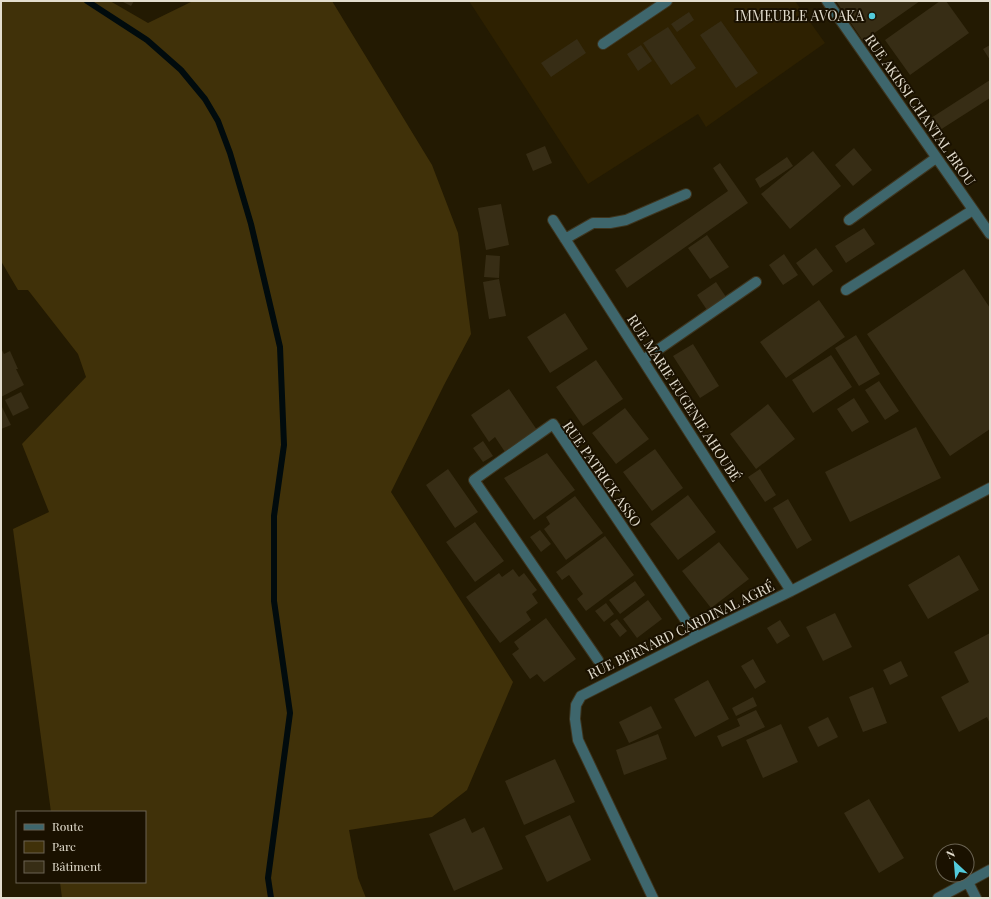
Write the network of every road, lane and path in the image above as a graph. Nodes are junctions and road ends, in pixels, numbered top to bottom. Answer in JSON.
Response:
{"nodes":[{"id":1,"x":667,"y":1,"type":"edge"},
{"id":2,"x":827,"y":1,"type":"edge"},
{"id":3,"x":603,"y":44,"type":"dead end"},
{"id":4,"x":936,"y":158,"type":"junction"},
{"id":5,"x":686,"y":194,"type":"dead end"},
{"id":6,"x":973,"y":210,"type":"junction"},
{"id":7,"x":553,"y":220,"type":"dead end"},
{"id":8,"x":850,"y":220,"type":"dead end"},
{"id":9,"x":990,"y":234,"type":"edge"},
{"id":10,"x":565,"y":239,"type":"junction"},
{"id":11,"x":756,"y":282,"type":"dead end"},
{"id":12,"x":846,"y":290,"type":"dead end"},
{"id":13,"x":643,"y":360,"type":"junction"},
{"id":14,"x":990,"y":488,"type":"edge"},
{"id":15,"x":791,"y":591,"type":"junction"},
{"id":16,"x":697,"y":637,"type":"junction"},
{"id":17,"x":598,"y":660,"type":"dead end"},
{"id":18,"x":990,"y":870,"type":"edge"},
{"id":19,"x":975,"y":878,"type":"edge"},
{"id":20,"x":966,"y":883,"type":"edge"},
{"id":21,"x":968,"y":883,"type":"edge"},
{"id":22,"x":653,"y":898,"type":"edge"},
{"id":23,"x":938,"y":898,"type":"edge"},
{"id":24,"x":976,"y":898,"type":"edge"}],
"edges":[{"from":1,"to":3,"type":"street"},
{"from":2,"to":4,"type":"street","name":"RUE AKISSI CHANTAL BROU"},
{"from":4,"to":6,"type":"street","name":"RUE AKISSI CHANTAL BROU"},
{"from":4,"to":8,"type":"street"},
{"from":5,"to":10,"type":"street"},
{"from":6,"to":9,"type":"street","name":"RUE AKISSI CHANTAL BROU"},
{"from":6,"to":12,"type":"street"},
{"from":7,"to":10,"type":"street","name":"RUE MARIE EUGENIE AHOUBÉ"},
{"from":10,"to":13,"type":"street","name":"RUE MARIE EUGENIE AHOUBÉ"},
{"from":11,"to":13,"type":"street"},
{"from":13,"to":15,"type":"street","name":"RUE MARIE EUGENIE AHOUBÉ"},
{"from":14,"to":15,"type":"street","name":"RUE BERNARD CARDINAL AGRÉ"},
{"from":15,"to":16,"type":"street","name":"RUE BERNARD CARDINAL AGRÉ"},
{"from":16,"to":17,"type":"street","name":"RUE PATRICK ASSO"},
{"from":16,"to":22,"type":"street","name":"RUE BERNARD CARDINAL AGRÉ"},
{"from":18,"to":19,"type":"street"},
{"from":20,"to":23,"type":"street"},
{"from":21,"to":24,"type":"street"}]}
